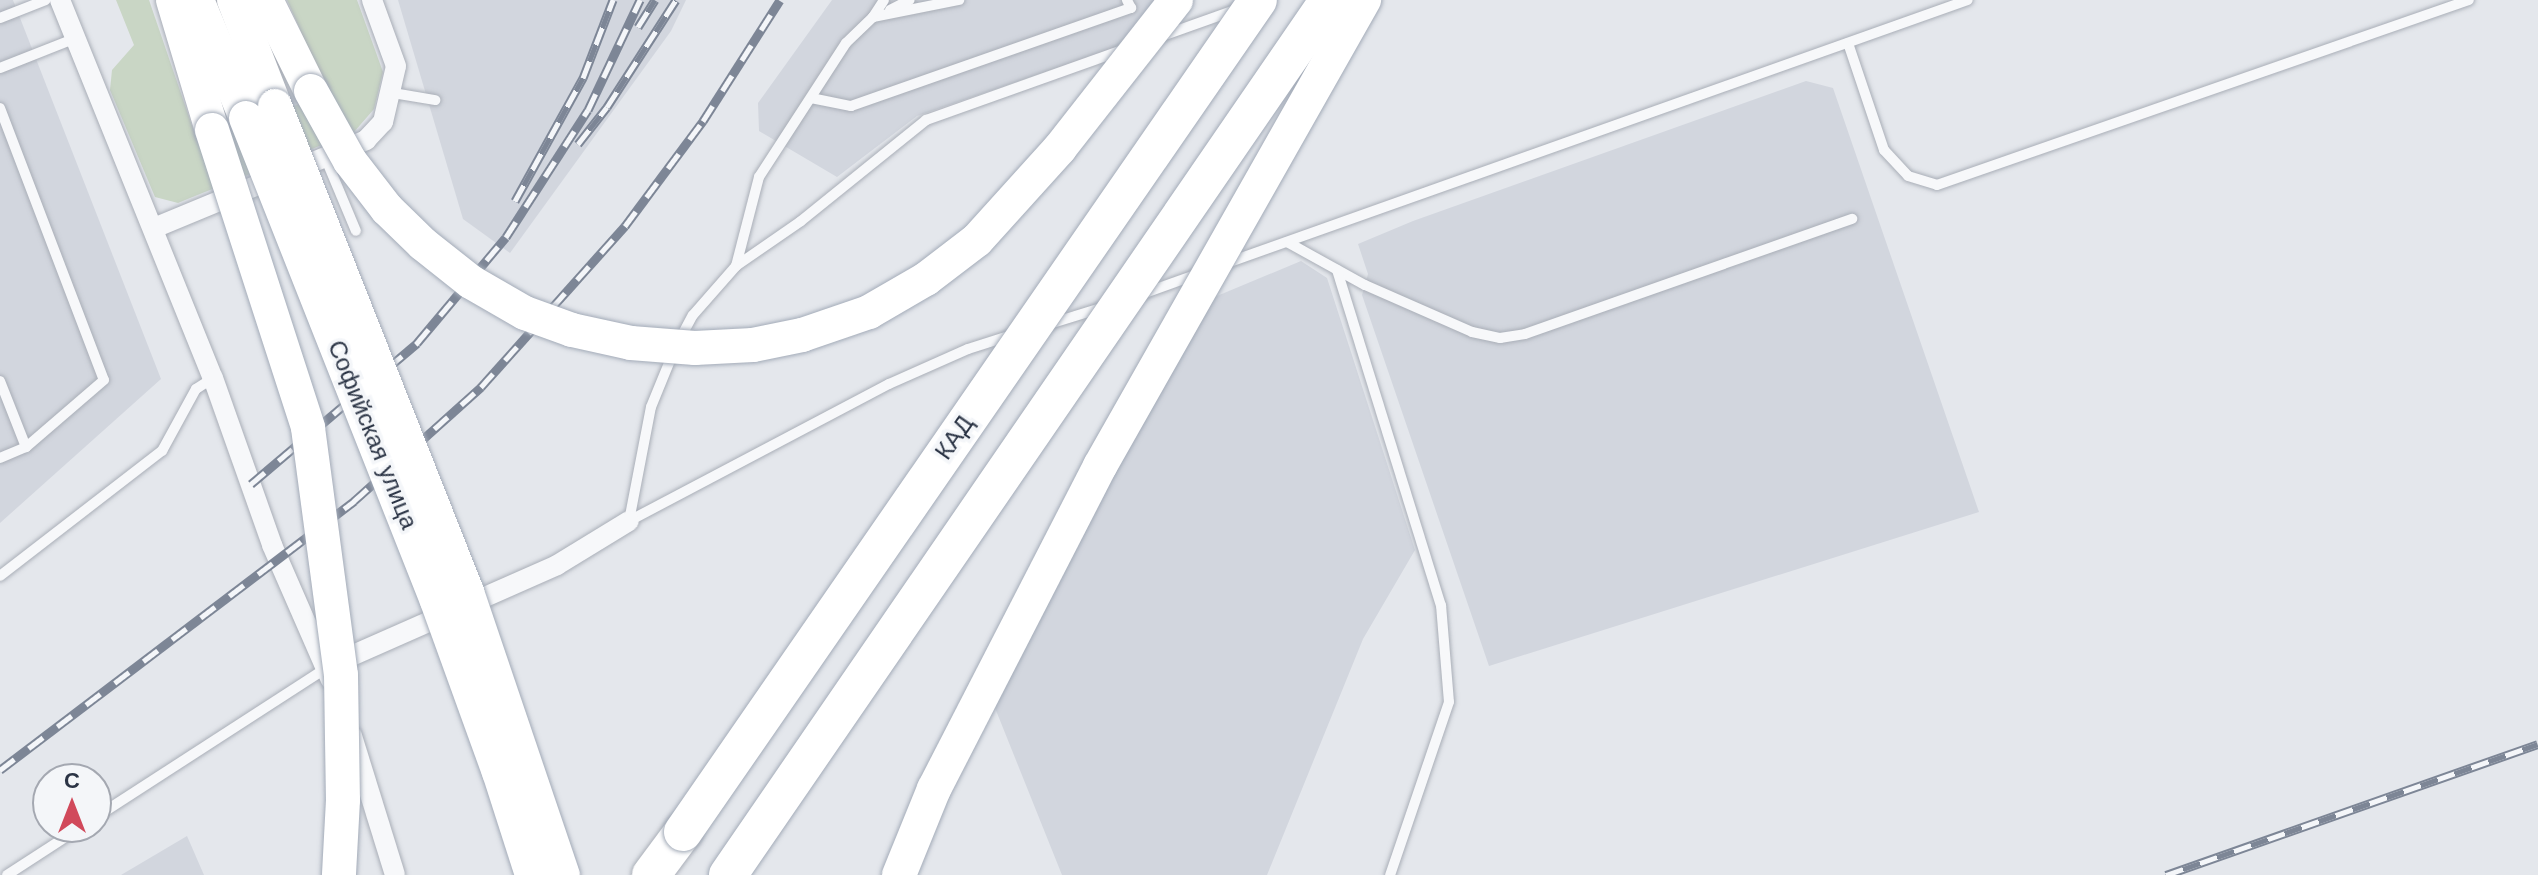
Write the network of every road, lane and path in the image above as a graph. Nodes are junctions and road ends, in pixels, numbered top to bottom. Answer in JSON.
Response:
{"nodes":[{"id":1,"x":46,"y":0,"type":"edge"},
{"id":2,"x":60,"y":0,"type":"edge"},
{"id":3,"x":173,"y":0,"type":"edge"},
{"id":4,"x":197,"y":0,"type":"edge"},
{"id":5,"x":234,"y":0,"type":"edge"},
{"id":6,"x":266,"y":0,"type":"edge"},
{"id":7,"x":372,"y":0,"type":"edge"},
{"id":8,"x":884,"y":0,"type":"edge"},
{"id":9,"x":910,"y":0,"type":"edge"},
{"id":10,"x":959,"y":0,"type":"edge"},
{"id":11,"x":1127,"y":0,"type":"edge"},
{"id":12,"x":1176,"y":0,"type":"edge"},
{"id":13,"x":1258,"y":0,"type":"edge"},
{"id":14,"x":1264,"y":0,"type":"edge"},
{"id":15,"x":1329,"y":0,"type":"edge"},
{"id":16,"x":1364,"y":0,"type":"edge"},
{"id":17,"x":1968,"y":0,"type":"edge"},
{"id":18,"x":2469,"y":0,"type":"edge"},
{"id":19,"x":873,"y":17,"type":"junction"},
{"id":20,"x":0,"y":18,"type":"edge"},
{"id":21,"x":76,"y":38,"type":"junction"},
{"id":22,"x":1848,"y":43,"type":"junction"},
{"id":23,"x":0,"y":68,"type":"edge"},
{"id":24,"x":393,"y":93,"type":"junction"},
{"id":25,"x":811,"y":98,"type":"junction"},
{"id":26,"x":435,"y":100,"type":"dead end"},
{"id":27,"x":0,"y":108,"type":"edge"},
{"id":28,"x":261,"y":112,"type":"junction"},
{"id":29,"x":325,"y":157,"type":"junction"},
{"id":30,"x":1852,"y":219,"type":"dead end"},
{"id":31,"x":154,"y":228,"type":"junction"},
{"id":32,"x":356,"y":231,"type":"dead end"},
{"id":33,"x":1287,"y":242,"type":"junction"},
{"id":34,"x":736,"y":266,"type":"junction"},
{"id":35,"x":1337,"y":270,"type":"junction"},
{"id":36,"x":213,"y":378,"type":"junction"},
{"id":37,"x":0,"y":381,"type":"edge"},
{"id":38,"x":26,"y":447,"type":"junction"},
{"id":39,"x":0,"y":458,"type":"edge"},
{"id":40,"x":629,"y":521,"type":"junction"},
{"id":41,"x":0,"y":576,"type":"edge"},
{"id":42,"x":326,"y":668,"type":"junction"},
{"id":43,"x":112,"y":807,"type":"edge"},
{"id":44,"x":56,"y":843,"type":"edge"},
{"id":45,"x":7,"y":875,"type":"edge"},
{"id":46,"x":339,"y":875,"type":"edge"},
{"id":47,"x":395,"y":875,"type":"edge"},
{"id":48,"x":532,"y":875,"type":"edge"},
{"id":49,"x":563,"y":875,"type":"edge"},
{"id":50,"x":651,"y":875,"type":"edge"},
{"id":51,"x":728,"y":875,"type":"edge"},
{"id":52,"x":899,"y":875,"type":"edge"},
{"id":53,"x":1390,"y":875,"type":"edge"}],
"edges":[{"from":1,"to":20,"type":"lane"},
{"from":2,"to":21,"type":"street"},
{"from":3,"to":46,"type":"main road","bridge":true},
{"from":4,"to":28,"type":"main road","name":"Софийская улица"},
{"from":5,"to":28,"type":"main road","name":"Софийская улица"},
{"from":6,"to":12,"type":"main road","bridge":true},
{"from":7,"to":24,"type":"street"},
{"from":8,"to":19,"type":"lane"},
{"from":9,"to":19,"type":"lane"},
{"from":10,"to":19,"type":"lane"},
{"from":11,"to":25,"type":"lane"},
{"from":13,"to":50,"type":"highway","name":"КАД","bridge":true},
{"from":14,"to":34,"type":"lane"},
{"from":15,"to":51,"type":"highway","bridge":true},
{"from":16,"to":52,"type":"main road","bridge":true},
{"from":17,"to":22,"type":"lane"},
{"from":18,"to":22,"type":"lane"},
{"from":19,"to":25,"type":"lane"},
{"from":21,"to":23,"type":"lane"},
{"from":21,"to":31,"type":"street"},
{"from":22,"to":33,"type":"lane"},
{"from":24,"to":26,"type":"lane"},
{"from":24,"to":29,"type":"street"},
{"from":25,"to":34,"type":"lane"},
{"from":27,"to":38,"type":"lane"},
{"from":28,"to":48,"type":"main road","name":"Софийская улица","bridge":true},
{"from":28,"to":49,"type":"main road","name":"Софийская улица","bridge":true},
{"from":29,"to":31,"type":"street"},
{"from":29,"to":32,"type":"lane"},
{"from":30,"to":35,"type":"lane"},
{"from":31,"to":36,"type":"street"},
{"from":33,"to":35,"type":"lane"},
{"from":33,"to":40,"type":"lane"},
{"from":34,"to":40,"type":"lane"},
{"from":35,"to":53,"type":"lane"},
{"from":36,"to":41,"type":"lane"},
{"from":36,"to":42,"type":"street"},
{"from":37,"to":38,"type":"lane"},
{"from":38,"to":39,"type":"lane"},
{"from":40,"to":42,"type":"street"},
{"from":42,"to":43,"type":"lane"},
{"from":42,"to":47,"type":"street"},
{"from":44,"to":45,"type":"lane"}]}
